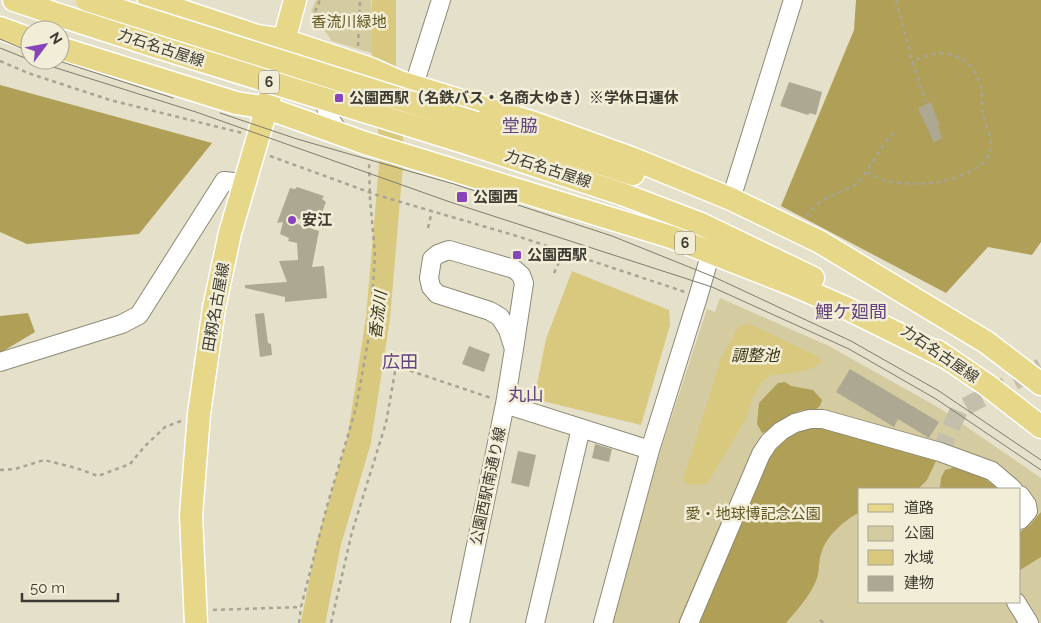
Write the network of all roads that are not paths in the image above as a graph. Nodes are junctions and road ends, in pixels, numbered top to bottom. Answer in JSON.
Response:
{"nodes":[{"id":1,"x":14,"y":0,"type":"edge"},
{"id":2,"x":87,"y":0,"type":"edge"},
{"id":3,"x":149,"y":0,"type":"edge"},
{"id":4,"x":295,"y":0,"type":"edge"},
{"id":5,"x":441,"y":0,"type":"edge"},
{"id":6,"x":793,"y":0,"type":"edge"},
{"id":7,"x":0,"y":28,"type":"edge"},
{"id":8,"x":20,"y":35,"type":"edge"},
{"id":9,"x":284,"y":40,"type":"junction"},
{"id":10,"x":70,"y":51,"type":"edge"},
{"id":11,"x":362,"y":63,"type":"junction"},
{"id":12,"x":407,"y":84,"type":"junction"},
{"id":13,"x":267,"y":108,"type":"junction"},
{"id":14,"x":339,"y":132,"type":"junction"},
{"id":15,"x":473,"y":134,"type":"junction"},
{"id":16,"x":245,"y":183,"type":"junction"},
{"id":17,"x":731,"y":199,"type":"junction"},
{"id":18,"x":711,"y":252,"type":"junction"},
{"id":19,"x":521,"y":297,"type":"junction"},
{"id":20,"x":490,"y":310,"type":"junction"},
{"id":21,"x":514,"y":349,"type":"junction"},
{"id":22,"x":949,"y":359,"type":"junction"},
{"id":23,"x":0,"y":362,"type":"edge"},
{"id":24,"x":1041,"y":384,"type":"edge"},
{"id":25,"x":1041,"y":396,"type":"edge"},
{"id":26,"x":500,"y":401,"type":"junction"},
{"id":27,"x":581,"y":428,"type":"junction"},
{"id":28,"x":1041,"y":428,"type":"edge"},
{"id":29,"x":650,"y":450,"type":"junction"},
{"id":30,"x":1012,"y":488,"type":"edge"},
{"id":31,"x":1021,"y":496,"type":"edge"},
{"id":32,"x":1021,"y":519,"type":"edge"},
{"id":33,"x":1017,"y":603,"type":"edge"},
{"id":34,"x":195,"y":616,"type":"edge"},
{"id":35,"x":460,"y":623,"type":"edge"},
{"id":36,"x":535,"y":623,"type":"edge"},
{"id":37,"x":603,"y":623,"type":"edge"},
{"id":38,"x":689,"y":623,"type":"edge"},
{"id":39,"x":1029,"y":623,"type":"edge"}],
"edges":[{"from":1,"to":15,"type":"main road","name":"力石名古屋線","number":"6","bridge":true},
{"from":2,"to":15,"type":"main road","name":"力石名古屋線","number":"6","bridge":true},
{"from":3,"to":9,"type":"main road"},
{"from":4,"to":9,"type":"main road","name":"田籾名古屋線"},
{"from":5,"to":12,"type":"street"},
{"from":6,"to":17,"type":"street"},
{"from":7,"to":8,"type":"main road"},
{"from":9,"to":11,"type":"main road"},
{"from":9,"to":13,"type":"main road","name":"田籾名古屋線"},
{"from":10,"to":13,"type":"main road","number":"6"},
{"from":11,"to":12,"type":"main road"},
{"from":11,"to":14,"type":"street"},
{"from":12,"to":17,"type":"main road"},
{"from":13,"to":14,"type":"main road","number":"6"},
{"from":13,"to":16,"type":"main road","name":"田籾名古屋線"},
{"from":14,"to":18,"type":"main road","number":"6"},
{"from":15,"to":22,"type":"main road","name":"力石名古屋線","number":"6"},
{"from":15,"to":25,"type":"main road","name":"力石名古屋線","number":"6"},
{"from":16,"to":23,"type":"street"},
{"from":16,"to":34,"type":"main road","name":"田籾名古屋線"},
{"from":17,"to":24,"type":"main road"},
{"from":18,"to":22,"type":"main road","number":"6"},
{"from":18,"to":29,"type":"street"},
{"from":19,"to":20,"type":"street"},
{"from":19,"to":20,"type":"street","name":"公園西駅南通り線"},
{"from":19,"to":21,"type":"street","name":"公園西駅南通り線"},
{"from":20,"to":21,"type":"street"},
{"from":21,"to":26,"type":"street","name":"公園西駅南通り線"},
{"from":22,"to":28,"type":"main road","name":"力石名古屋線","number":"6"},
{"from":26,"to":27,"type":"street"},
{"from":26,"to":35,"type":"street","name":"公園西駅南通り線"},
{"from":27,"to":29,"type":"street"},
{"from":27,"to":36,"type":"street"},
{"from":29,"to":37,"type":"street"},
{"from":30,"to":38,"type":"street"},
{"from":31,"to":32,"type":"street"},
{"from":33,"to":39,"type":"street"}]}
